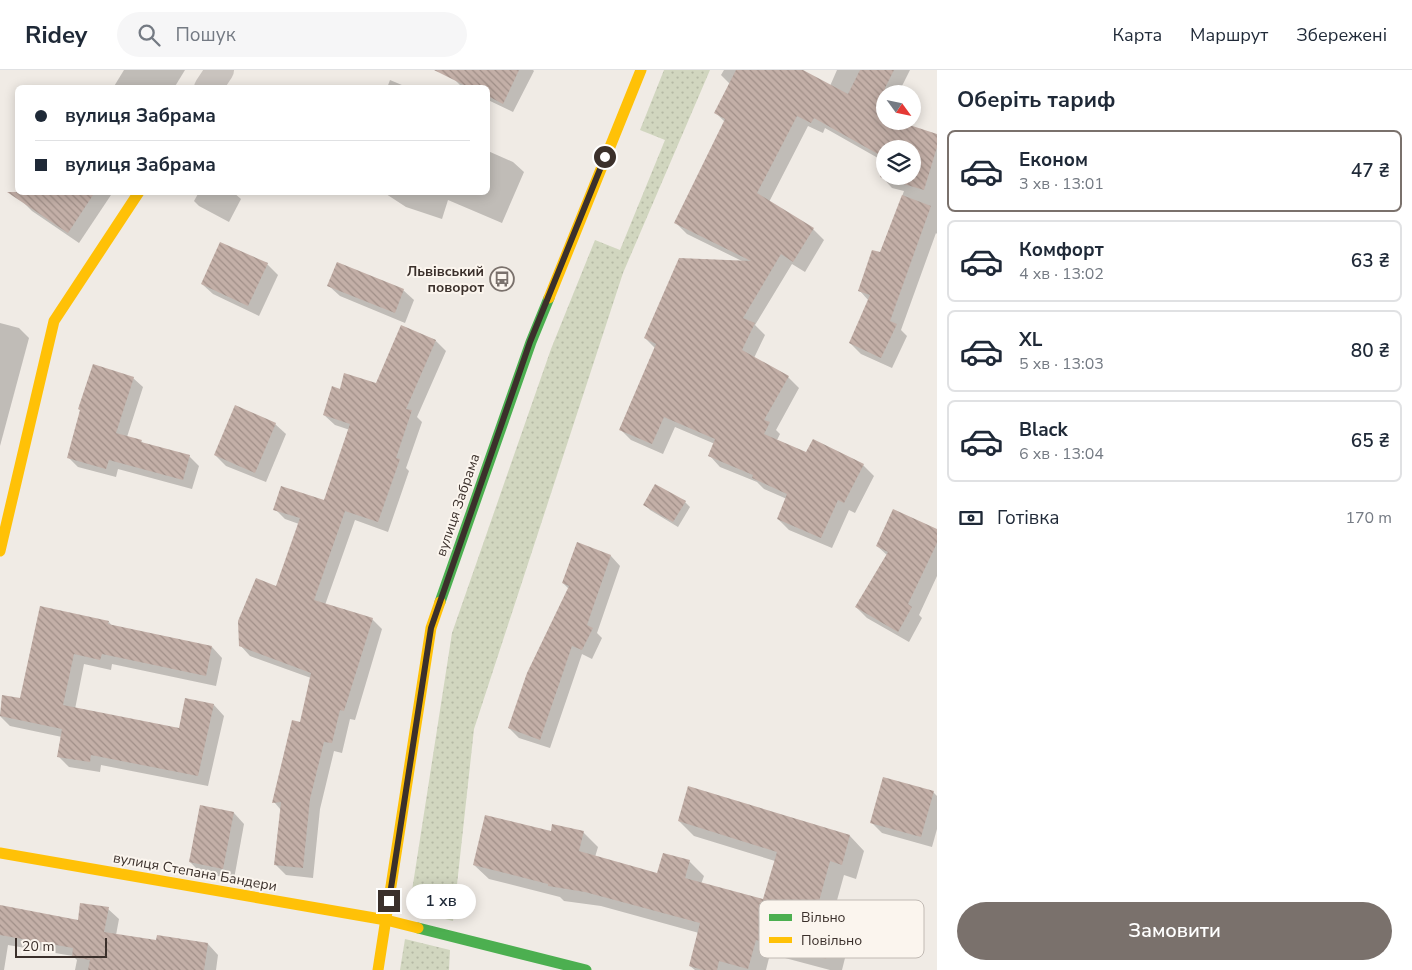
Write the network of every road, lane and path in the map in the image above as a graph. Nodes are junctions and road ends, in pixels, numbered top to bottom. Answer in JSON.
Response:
{"nodes":[{"id":1,"x":220,"y":70,"type":"edge"},
{"id":2,"x":641,"y":70,"type":"edge"},
{"id":3,"x":210,"y":85,"type":"edge"},
{"id":4,"x":137,"y":195,"type":"edge"},
{"id":5,"x":0,"y":551,"type":"edge"},
{"id":6,"x":0,"y":853,"type":"edge"},
{"id":7,"x":386,"y":920,"type":"junction"},
{"id":8,"x":378,"y":970,"type":"edge"},
{"id":9,"x":586,"y":970,"type":"edge"}],
"edges":[{"from":1,"to":3,"type":"street"},
{"from":2,"to":7,"type":"street","name":"вулиця Забрама"},
{"from":4,"to":5,"type":"street"},
{"from":6,"to":7,"type":"street","name":"вулиця Степана Бандери"},
{"from":7,"to":8,"type":"street","name":"вулиця Забрама"},
{"from":7,"to":9,"type":"street","name":"вулиця Степана Бандери"}]}
